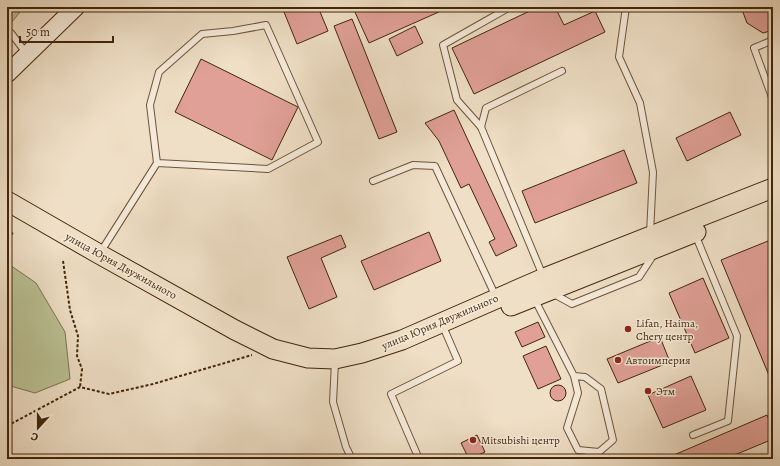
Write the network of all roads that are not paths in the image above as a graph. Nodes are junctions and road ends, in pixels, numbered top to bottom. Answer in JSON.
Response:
{"nodes":[{"id":1,"x":76,"y":7,"type":"edge"},
{"id":2,"x":510,"y":7,"type":"edge"},
{"id":3,"x":626,"y":7,"type":"edge"},
{"id":4,"x":11,"y":33,"type":"dead end"},
{"id":5,"x":773,"y":40,"type":"edge"},
{"id":6,"x":27,"y":54,"type":"junction"},
{"id":7,"x":562,"y":71,"type":"dead end"},
{"id":8,"x":7,"y":74,"type":"edge"},
{"id":9,"x":773,"y":100,"type":"edge"},
{"id":10,"x":481,"y":127,"type":"junction"},
{"id":11,"x":157,"y":163,"type":"junction"},
{"id":12,"x":373,"y":181,"type":"dead end"},
{"id":13,"x":773,"y":188,"type":"edge"},
{"id":14,"x":773,"y":200,"type":"edge"},
{"id":15,"x":7,"y":201,"type":"edge"},
{"id":16,"x":7,"y":213,"type":"edge"},
{"id":17,"x":695,"y":232,"type":"junction"},
{"id":18,"x":655,"y":241,"type":"junction"},
{"id":19,"x":99,"y":254,"type":"junction"},
{"id":20,"x":539,"y":288,"type":"junction"},
{"id":21,"x":496,"y":298,"type":"junction"},
{"id":22,"x":445,"y":331,"type":"junction"},
{"id":23,"x":335,"y":364,"type":"junction"},
{"id":24,"x":574,"y":376,"type":"junction"},
{"id":25,"x":693,"y":435,"type":"dead end"},
{"id":26,"x":352,"y":459,"type":"edge"},
{"id":27,"x":419,"y":459,"type":"edge"}],
"edges":[{"from":1,"to":6,"type":"street"},
{"from":2,"to":10,"type":"lane"},
{"from":3,"to":18,"type":"lane"},
{"from":4,"to":6,"type":"lane"},
{"from":5,"to":9,"type":"lane"},
{"from":6,"to":8,"type":"street"},
{"from":7,"to":10,"type":"lane"},
{"from":10,"to":20,"type":"lane"},
{"from":11,"to":11,"type":"lane"},
{"from":11,"to":19,"type":"lane"},
{"from":12,"to":21,"type":"lane"},
{"from":13,"to":18,"type":"main road","name":"улица Юрия Двужильного"},
{"from":14,"to":17,"type":"main road","name":"улица Юрия Двужильного"},
{"from":15,"to":19,"type":"main road","name":"улица Юрия Двужильного"},
{"from":16,"to":23,"type":"main road","name":"улица Юрия Двужильного"},
{"from":17,"to":18,"type":"main road","name":"улица Юрия Двужильного"},
{"from":17,"to":25,"type":"lane"},
{"from":18,"to":20,"type":"main road","name":"улица Юрия Двужильного"},
{"from":19,"to":23,"type":"main road","name":"улица Юрия Двужильного"},
{"from":20,"to":21,"type":"main road","name":"улица Юрия Двужильного"},
{"from":20,"to":22,"type":"main road","name":"улица Юрия Двужильного"},
{"from":20,"to":24,"type":"lane"},
{"from":21,"to":23,"type":"main road","name":"улица Юрия Двужильного"},
{"from":22,"to":23,"type":"main road","name":"улица Юрия Двужильного"},
{"from":22,"to":27,"type":"lane"},
{"from":23,"to":26,"type":"lane"},
{"from":24,"to":24,"type":"lane"}]}
